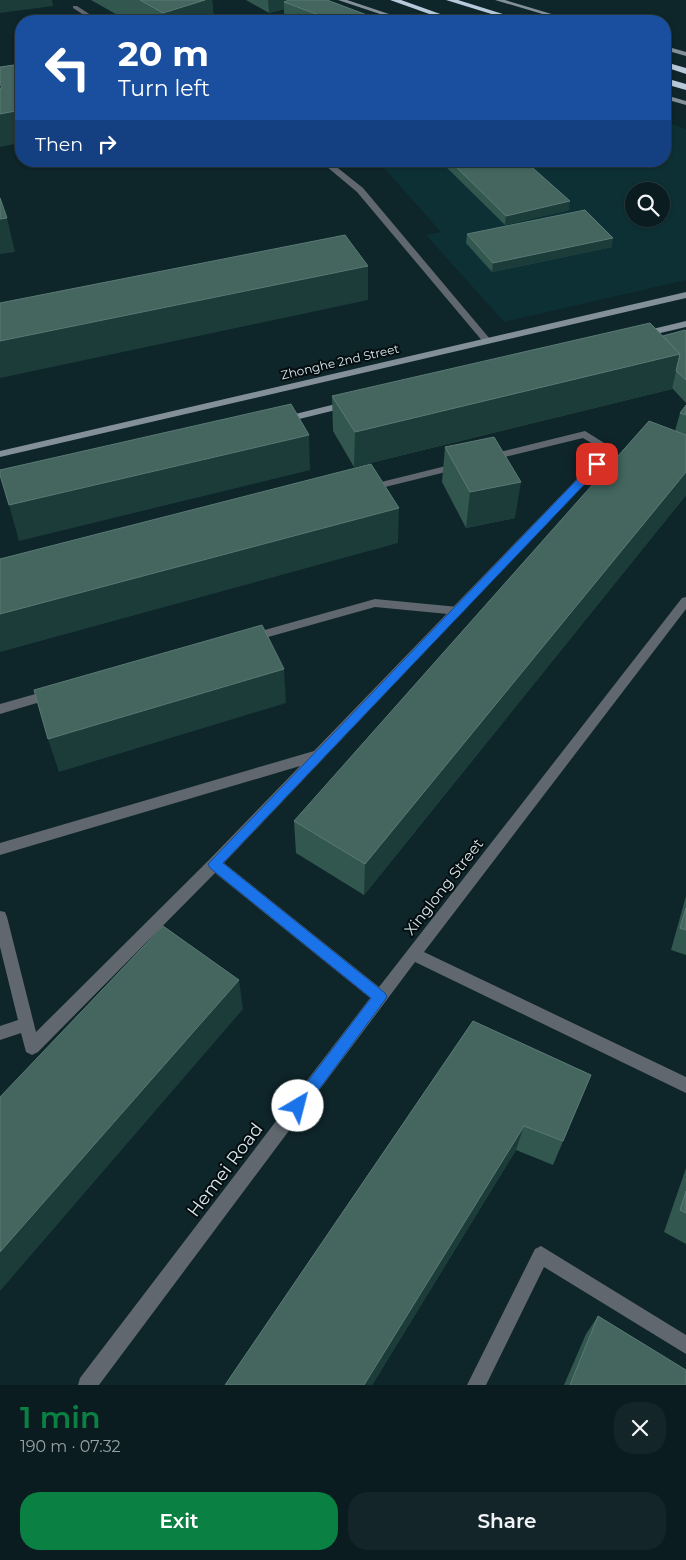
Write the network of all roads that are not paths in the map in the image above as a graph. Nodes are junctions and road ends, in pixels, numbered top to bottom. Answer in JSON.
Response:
{"nodes":[{"id":1,"x":341,"y":0,"type":"edge"},
{"id":2,"x":394,"y":0,"type":"edge"},
{"id":3,"x":450,"y":0,"type":"edge"},
{"id":4,"x":498,"y":0,"type":"edge"},
{"id":5,"x":75,"y":7,"type":"dead end"},
{"id":6,"x":87,"y":15,"type":"edge"},
{"id":7,"x":388,"y":15,"type":"edge"},
{"id":8,"x":438,"y":15,"type":"edge"},
{"id":9,"x":501,"y":15,"type":"edge"},
{"id":10,"x":551,"y":15,"type":"edge"},
{"id":11,"x":671,"y":50,"type":"edge"},
{"id":12,"x":686,"y":54,"type":"edge"},
{"id":13,"x":671,"y":66,"type":"edge"},
{"id":14,"x":686,"y":70,"type":"edge"},
{"id":15,"x":671,"y":83,"type":"edge"},
{"id":16,"x":686,"y":87,"type":"edge"},
{"id":17,"x":671,"y":99,"type":"edge"},
{"id":18,"x":686,"y":103,"type":"edge"},
{"id":19,"x":331,"y":167,"type":"edge"},
{"id":20,"x":686,"y":295,"type":"edge"},
{"id":21,"x":686,"y":324,"type":"edge"},
{"id":22,"x":629,"y":338,"type":"edge"},
{"id":23,"x":487,"y":342,"type":"junction"},
{"id":24,"x":360,"y":402,"type":"edge"},
{"id":25,"x":273,"y":422,"type":"edge"},
{"id":26,"x":0,"y":454,"type":"edge"},
{"id":27,"x":355,"y":492,"type":"edge"},
{"id":28,"x":686,"y":601,"type":"edge"},
{"id":29,"x":458,"y":611,"type":"junction"},
{"id":30,"x":240,"y":641,"type":"edge"},
{"id":31,"x":67,"y":690,"type":"edge"},
{"id":32,"x":0,"y":709,"type":"edge"},
{"id":33,"x":318,"y":756,"type":"junction"},
{"id":34,"x":0,"y":849,"type":"edge"},
{"id":35,"x":214,"y":864,"type":"junction"},
{"id":36,"x":0,"y":917,"type":"edge"},
{"id":37,"x":413,"y":954,"type":"junction"},
{"id":38,"x":380,"y":997,"type":"junction"},
{"id":39,"x":26,"y":1024,"type":"junction"},
{"id":40,"x":0,"y":1033,"type":"edge"},
{"id":41,"x":686,"y":1085,"type":"edge"},
{"id":42,"x":686,"y":1345,"type":"edge"},
{"id":43,"x":87,"y":1385,"type":"edge"},
{"id":44,"x":476,"y":1385,"type":"edge"}],
"edges":[{"from":1,"to":7,"type":"street"},
{"from":2,"to":8,"type":"highway"},
{"from":3,"to":9,"type":"highway"},
{"from":4,"to":10,"type":"street"},
{"from":5,"to":6,"type":"street"},
{"from":11,"to":12,"type":"street"},
{"from":13,"to":14,"type":"highway"},
{"from":15,"to":16,"type":"highway"},
{"from":17,"to":18,"type":"street"},
{"from":19,"to":23,"type":"street"},
{"from":20,"to":23,"type":"street","name":"Zhonghe 2nd Street"},
{"from":21,"to":22,"type":"street"},
{"from":23,"to":26,"type":"street","name":"Zhonghe 2nd Street"},
{"from":24,"to":25,"type":"street"},
{"from":27,"to":29,"type":"street"},
{"from":28,"to":37,"type":"street","name":"Xinglong Street"},
{"from":29,"to":30,"type":"street"},
{"from":29,"to":33,"type":"street"},
{"from":31,"to":32,"type":"street"},
{"from":33,"to":34,"type":"street"},
{"from":33,"to":35,"type":"street"},
{"from":35,"to":38,"type":"street"},
{"from":35,"to":39,"type":"street"},
{"from":36,"to":39,"type":"street"},
{"from":37,"to":38,"type":"street","name":"Hemei Road"},
{"from":37,"to":41,"type":"street","name":"Xinglong Street"},
{"from":38,"to":43,"type":"street","name":"Hemei Road"},
{"from":39,"to":40,"type":"street"},
{"from":42,"to":44,"type":"street"}]}
